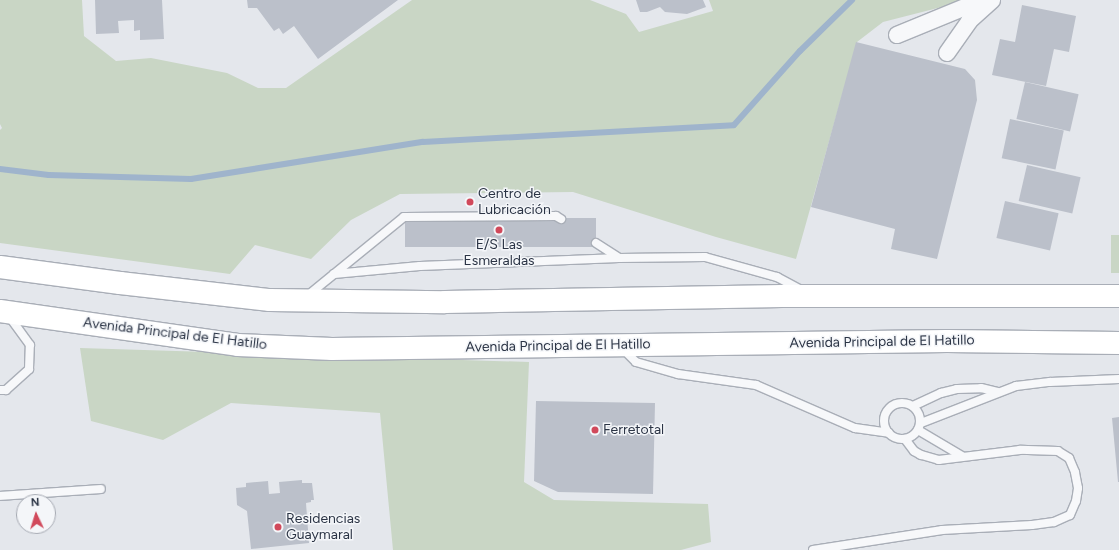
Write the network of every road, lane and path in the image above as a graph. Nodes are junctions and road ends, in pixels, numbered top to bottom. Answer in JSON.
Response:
{"nodes":[{"id":1,"x":987,"y":0,"type":"edge"},
{"id":2,"x":992,"y":0,"type":"edge"},
{"id":3,"x":897,"y":35,"type":"dead end"},
{"id":4,"x":947,"y":53,"type":"dead end"},
{"id":5,"x":561,"y":219,"type":"dead end"},
{"id":6,"x":596,"y":243,"type":"dead end"},
{"id":7,"x":619,"y":258,"type":"junction"},
{"id":8,"x":0,"y":266,"type":"edge"},
{"id":9,"x":334,"y":274,"type":"junction"},
{"id":10,"x":810,"y":296,"type":"junction"},
{"id":11,"x":1119,"y":296,"type":"edge"},
{"id":12,"x":301,"y":301,"type":"junction"},
{"id":13,"x":3,"y":312,"type":"edge"},
{"id":14,"x":1119,"y":343,"type":"edge"},
{"id":15,"x":620,"y":345,"type":"junction"},
{"id":16,"x":1119,"y":380,"type":"edge"},
{"id":17,"x":0,"y":390,"type":"edge"},
{"id":18,"x":998,"y":392,"type":"junction"},
{"id":19,"x":913,"y":406,"type":"junction"},
{"id":20,"x":920,"y":426,"type":"junction"},
{"id":21,"x":889,"y":434,"type":"junction"},
{"id":22,"x":905,"y":439,"type":"junction"},
{"id":23,"x":962,"y":456,"type":"junction"},
{"id":24,"x":101,"y":488,"type":"dead end"},
{"id":25,"x":0,"y":496,"type":"edge"},
{"id":26,"x":813,"y":550,"type":"edge"}],
"edges":[{"from":1,"to":3,"type":"street"},
{"from":2,"to":4,"type":"street"},
{"from":5,"to":9,"type":"lane"},
{"from":6,"to":7,"type":"lane"},
{"from":7,"to":9,"type":"lane"},
{"from":7,"to":10,"type":"lane"},
{"from":8,"to":12,"type":"main road"},
{"from":9,"to":12,"type":"lane"},
{"from":10,"to":11,"type":"main road"},
{"from":10,"to":12,"type":"main road"},
{"from":13,"to":15,"type":"main road","name":"Avenida Principal de El Hatillo"},
{"from":13,"to":17,"type":"lane"},
{"from":14,"to":15,"type":"main road","name":"Avenida Principal de El Hatillo"},
{"from":15,"to":21,"type":"lane"},
{"from":16,"to":18,"type":"lane"},
{"from":18,"to":19,"type":"lane"},
{"from":18,"to":20,"type":"lane"},
{"from":19,"to":20,"type":"lane"},
{"from":19,"to":21,"type":"lane"},
{"from":20,"to":22,"type":"lane"},
{"from":20,"to":23,"type":"lane"},
{"from":21,"to":22,"type":"lane"},
{"from":22,"to":23,"type":"lane"},
{"from":23,"to":26,"type":"lane"},
{"from":24,"to":25,"type":"lane"}]}
